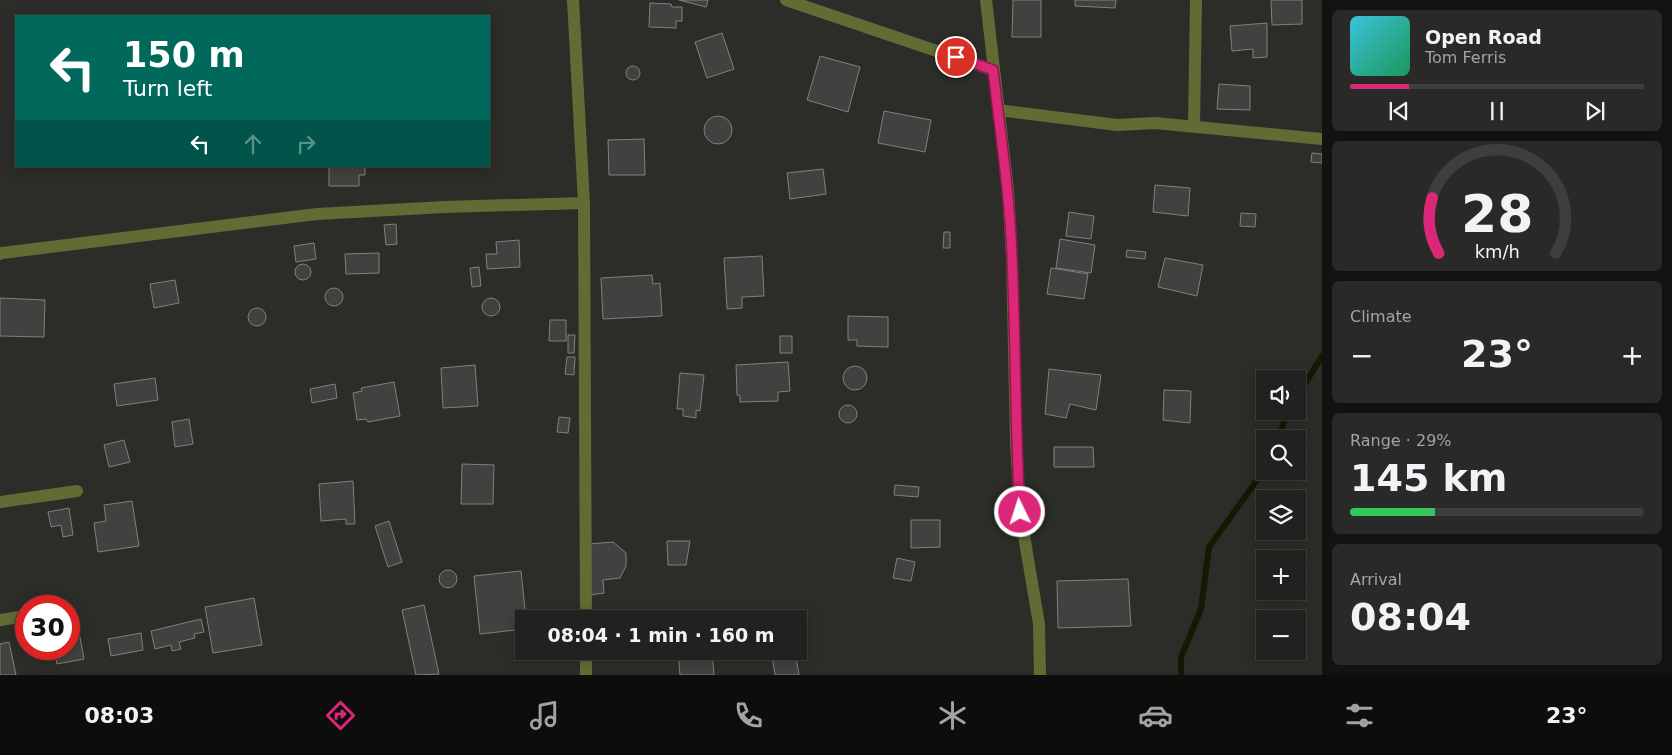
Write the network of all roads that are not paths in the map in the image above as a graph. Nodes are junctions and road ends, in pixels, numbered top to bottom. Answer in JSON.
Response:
{"nodes":[{"id":1,"x":573,"y":0,"type":"edge"},
{"id":2,"x":786,"y":0,"type":"edge"},
{"id":3,"x":986,"y":0,"type":"edge"},
{"id":4,"x":1196,"y":0,"type":"edge"},
{"id":5,"x":993,"y":70,"type":"junction"},
{"id":6,"x":998,"y":110,"type":"junction"},
{"id":7,"x":1194,"y":126,"type":"junction"},
{"id":8,"x":1322,"y":139,"type":"edge"},
{"id":9,"x":584,"y":203,"type":"junction"},
{"id":10,"x":0,"y":254,"type":"edge"},
{"id":11,"x":77,"y":491,"type":"dead end"},
{"id":12,"x":0,"y":502,"type":"edge"},
{"id":13,"x":586,"y":610,"type":"edge"},
{"id":14,"x":15,"y":618,"type":"edge"},
{"id":15,"x":0,"y":620,"type":"edge"},
{"id":16,"x":586,"y":660,"type":"edge"},
{"id":17,"x":586,"y":675,"type":"edge"},
{"id":18,"x":1040,"y":675,"type":"edge"}],
"edges":[{"from":1,"to":9,"type":"street"},
{"from":2,"to":5,"type":"street"},
{"from":3,"to":5,"type":"street"},
{"from":4,"to":7,"type":"street"},
{"from":5,"to":6,"type":"street"},
{"from":6,"to":7,"type":"street"},
{"from":6,"to":18,"type":"street"},
{"from":7,"to":8,"type":"street"},
{"from":9,"to":10,"type":"street"},
{"from":9,"to":13,"type":"street"},
{"from":11,"to":12,"type":"street"},
{"from":14,"to":15,"type":"street"},
{"from":16,"to":17,"type":"street"}]}
